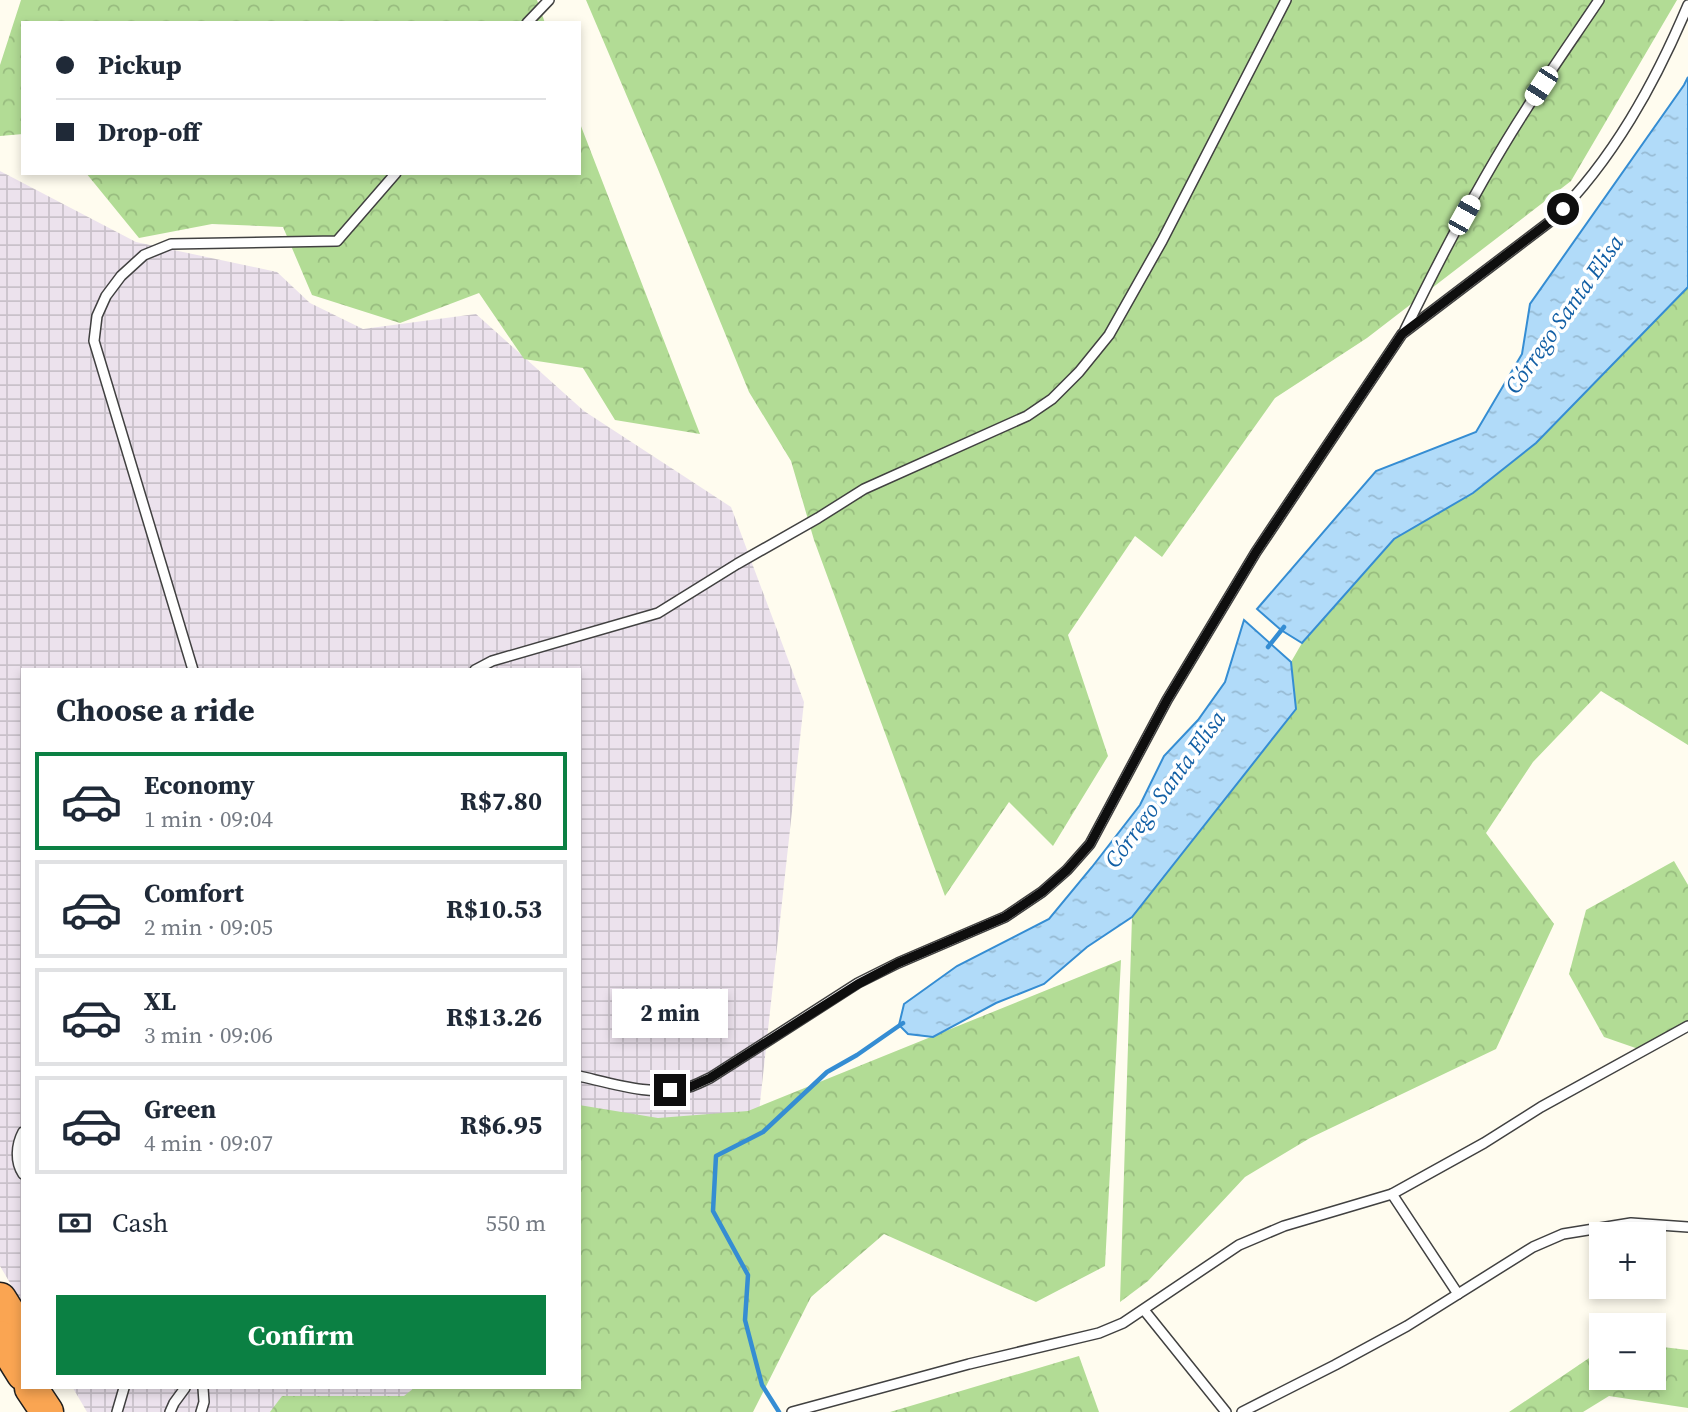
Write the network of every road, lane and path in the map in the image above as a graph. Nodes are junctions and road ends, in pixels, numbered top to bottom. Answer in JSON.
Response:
{"nodes":[{"id":1,"x":549,"y":0,"type":"edge"},
{"id":2,"x":1286,"y":0,"type":"edge"},
{"id":3,"x":1599,"y":0,"type":"edge"},
{"id":4,"x":1688,"y":5,"type":"edge"},
{"id":5,"x":529,"y":21,"type":"edge"},
{"id":6,"x":394,"y":175,"type":"edge"},
{"id":7,"x":1402,"y":334,"type":"junction"},
{"id":8,"x":192,"y":668,"type":"edge"},
{"id":9,"x":479,"y":668,"type":"edge"},
{"id":10,"x":1688,"y":1026,"type":"edge"},
{"id":11,"x":581,"y":1076,"type":"edge"},
{"id":12,"x":21,"y":1136,"type":"edge"},
{"id":13,"x":21,"y":1171,"type":"edge"},
{"id":14,"x":1392,"y":1194,"type":"junction"},
{"id":15,"x":1688,"y":1227,"type":"edge"},
{"id":16,"x":1458,"y":1293,"type":"junction"},
{"id":17,"x":0,"y":1298,"type":"edge"},
{"id":18,"x":1143,"y":1310,"type":"junction"},
{"id":19,"x":21,"y":1333,"type":"edge"},
{"id":20,"x":0,"y":1337,"type":"edge"},
{"id":21,"x":21,"y":1371,"type":"edge"},
{"id":22,"x":32,"y":1389,"type":"edge"},
{"id":23,"x":55,"y":1389,"type":"edge"},
{"id":24,"x":124,"y":1389,"type":"edge"},
{"id":25,"x":184,"y":1389,"type":"edge"},
{"id":26,"x":203,"y":1389,"type":"edge"},
{"id":27,"x":47,"y":1412,"type":"edge"},
{"id":28,"x":70,"y":1412,"type":"edge"},
{"id":29,"x":117,"y":1412,"type":"edge"},
{"id":30,"x":170,"y":1412,"type":"edge"},
{"id":31,"x":201,"y":1412,"type":"edge"},
{"id":32,"x":792,"y":1412,"type":"edge"},
{"id":33,"x":1226,"y":1412,"type":"edge"},
{"id":34,"x":1242,"y":1412,"type":"edge"}],
"edges":[{"from":1,"to":5,"type":"lane"},
{"from":2,"to":9,"type":"lane"},
{"from":3,"to":7,"type":"lane"},
{"from":4,"to":7,"type":"lane"},
{"from":6,"to":8,"type":"lane"},
{"from":7,"to":11,"type":"lane"},
{"from":10,"to":14,"type":"lane"},
{"from":12,"to":13,"type":"lane"},
{"from":14,"to":16,"type":"lane"},
{"from":14,"to":18,"type":"lane"},
{"from":15,"to":16,"type":"lane"},
{"from":16,"to":34,"type":"lane"},
{"from":17,"to":19,"type":"highway"},
{"from":18,"to":32,"type":"lane"},
{"from":18,"to":33,"type":"lane"},
{"from":20,"to":21,"type":"highway"},
{"from":22,"to":27,"type":"highway"},
{"from":23,"to":28,"type":"highway"},
{"from":24,"to":29,"type":"lane"},
{"from":25,"to":30,"type":"lane"},
{"from":26,"to":31,"type":"lane"}]}
